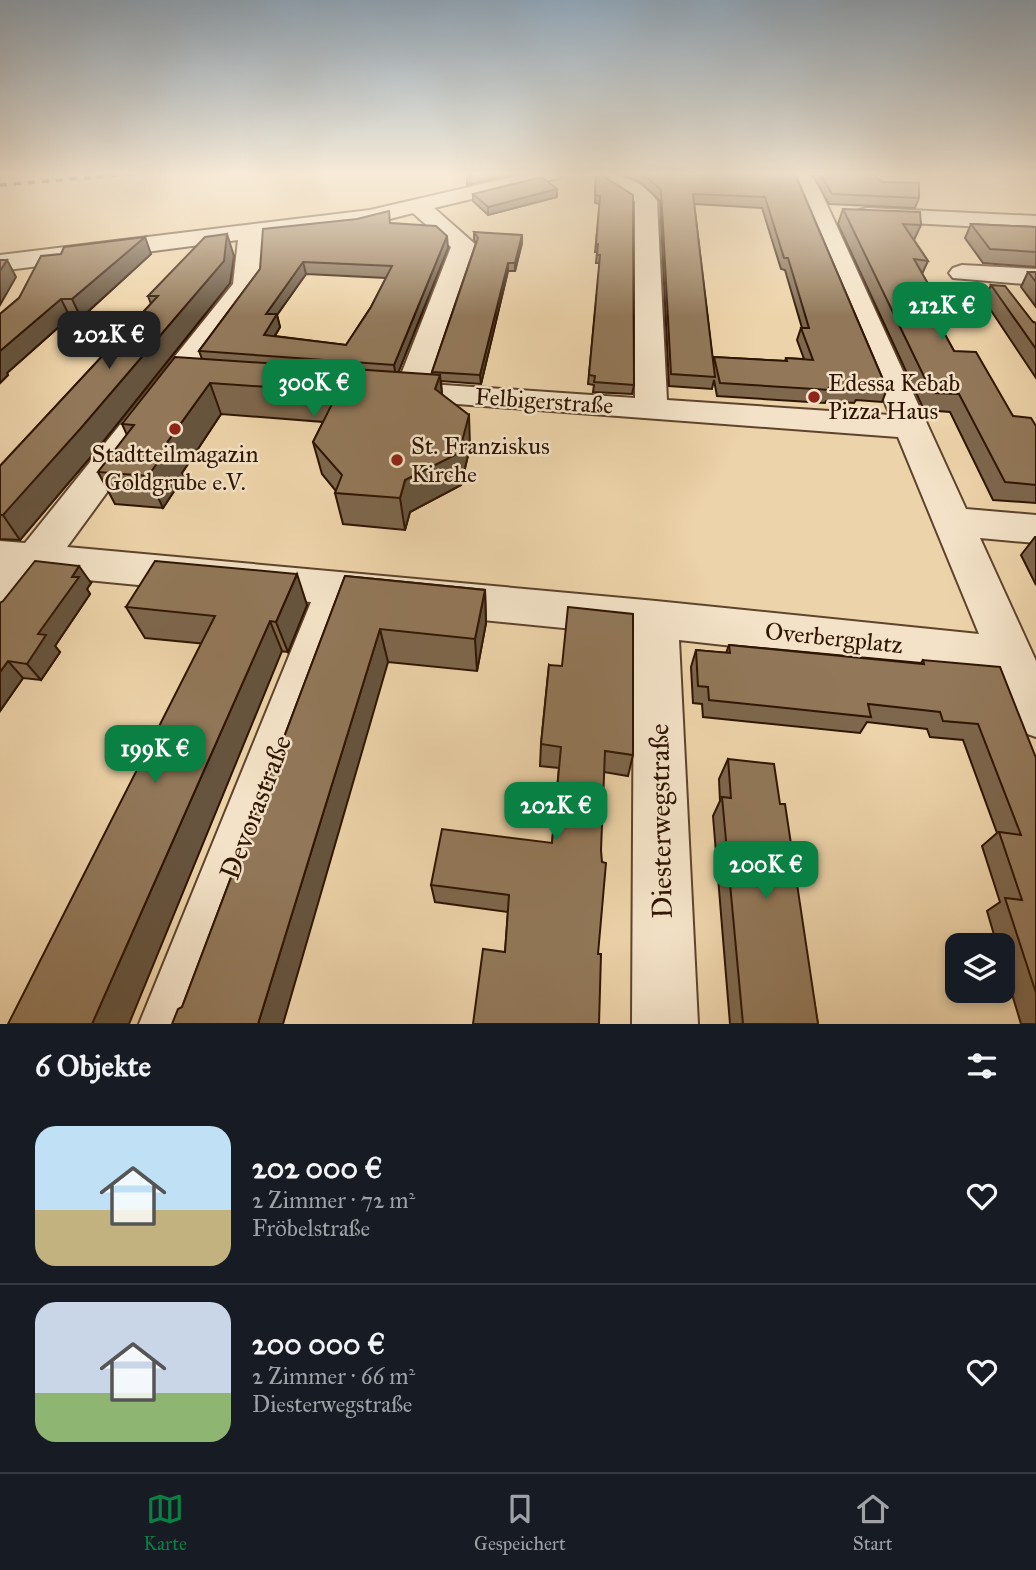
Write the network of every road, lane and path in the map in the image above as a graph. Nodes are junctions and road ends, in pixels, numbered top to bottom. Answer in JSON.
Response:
{"nodes":[{"id":1,"x":334,"y":222,"type":"edge"},
{"id":2,"x":437,"y":222,"type":"edge"},
{"id":3,"x":646,"y":222,"type":"edge"},
{"id":4,"x":822,"y":222,"type":"edge"},
{"id":5,"x":1010,"y":222,"type":"edge"},
{"id":6,"x":1036,"y":223,"type":"edge"},
{"id":7,"x":251,"y":233,"type":"junction"},
{"id":8,"x":0,"y":263,"type":"edge"},
{"id":9,"x":962,"y":273,"type":"dead end"},
{"id":10,"x":1036,"y":277,"type":"edge"},
{"id":11,"x":177,"y":375,"type":"junction"},
{"id":12,"x":218,"y":378,"type":"edge"},
{"id":13,"x":355,"y":388,"type":"edge"},
{"id":14,"x":410,"y":392,"type":"junction"},
{"id":15,"x":651,"y":409,"type":"junction"},
{"id":16,"x":911,"y":427,"type":"junction"},
{"id":17,"x":952,"y":523,"type":"junction"},
{"id":18,"x":1036,"y":529,"type":"edge"},
{"id":19,"x":18,"y":558,"type":"edge"},
{"id":20,"x":337,"y":590,"type":"junction"},
{"id":21,"x":0,"y":605,"type":"edge"},
{"id":22,"x":656,"y":619,"type":"junction"},
{"id":23,"x":1011,"y":657,"type":"junction"},
{"id":24,"x":1036,"y":715,"type":"edge"},
{"id":25,"x":172,"y":1024,"type":"edge"},
{"id":26,"x":664,"y":1024,"type":"edge"}],
"edges":[{"from":1,"to":7,"type":"street"},
{"from":2,"to":14,"type":"street"},
{"from":3,"to":15,"type":"street"},
{"from":4,"to":16,"type":"street"},
{"from":5,"to":6,"type":"street"},
{"from":7,"to":8,"type":"street"},
{"from":7,"to":11,"type":"street"},
{"from":9,"to":10,"type":"street"},
{"from":11,"to":12,"type":"street"},
{"from":11,"to":19,"type":"street"},
{"from":13,"to":14,"type":"street","name":"Felbigerstraße"},
{"from":14,"to":15,"type":"street","name":"Felbigerstraße"},
{"from":15,"to":16,"type":"street","name":"Felbigerstraße"},
{"from":16,"to":17,"type":"street"},
{"from":17,"to":18,"type":"street"},
{"from":17,"to":23,"type":"street"},
{"from":19,"to":20,"type":"street","name":"Overbergplatz"},
{"from":19,"to":21,"type":"street"},
{"from":20,"to":22,"type":"street","name":"Overbergplatz"},
{"from":20,"to":25,"type":"street","name":"Devorastraße"},
{"from":22,"to":23,"type":"street","name":"Overbergplatz"},
{"from":22,"to":26,"type":"street","name":"Diesterwegstraße"},
{"from":23,"to":24,"type":"street"}]}
